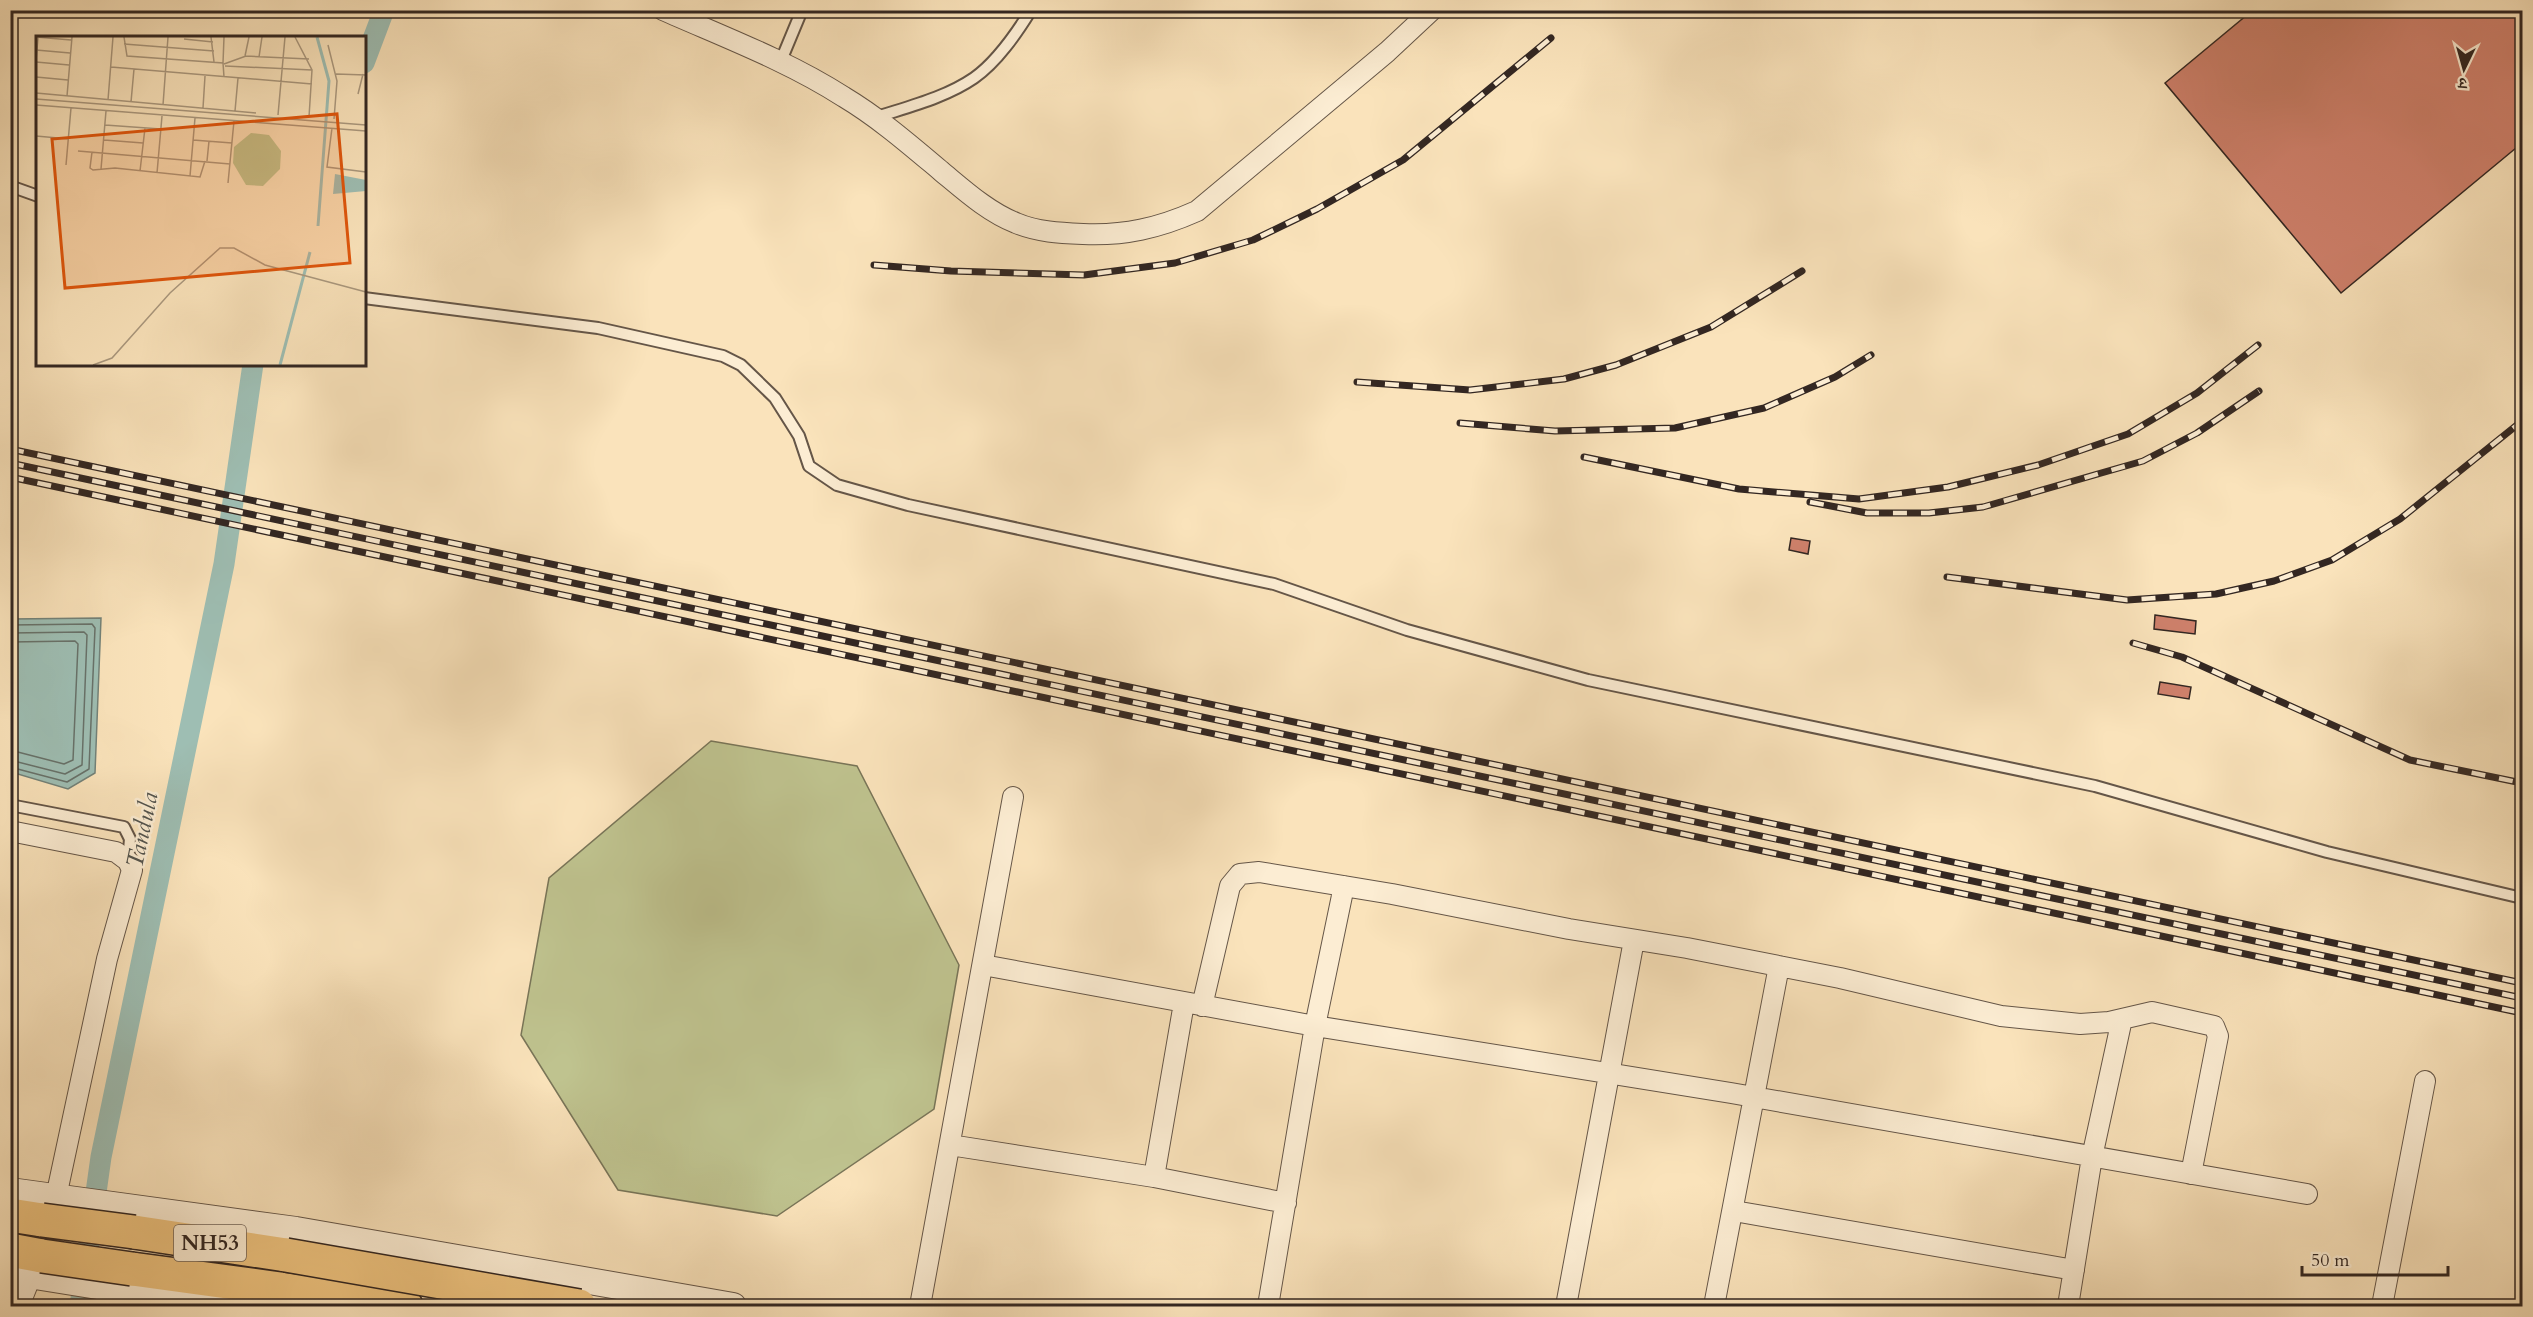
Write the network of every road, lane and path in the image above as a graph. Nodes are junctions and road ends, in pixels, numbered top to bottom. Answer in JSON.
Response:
{"nodes":[{"id":1,"x":663,"y":10,"type":"edge"},
{"id":2,"x":802,"y":10,"type":"edge"},
{"id":3,"x":1031,"y":10,"type":"edge"},
{"id":4,"x":1432,"y":10,"type":"edge"},
{"id":5,"x":780,"y":63,"type":"junction"},
{"id":6,"x":874,"y":118,"type":"junction"},
{"id":7,"x":10,"y":186,"type":"edge"},
{"id":8,"x":36,"y":195,"type":"edge"},
{"id":9,"x":366,"y":298,"type":"edge"},
{"id":10,"x":1013,"y":796,"type":"dead end"},
{"id":11,"x":10,"y":805,"type":"edge"},
{"id":12,"x":10,"y":831,"type":"edge"},
{"id":13,"x":128,"y":861,"type":"junction"},
{"id":14,"x":1344,"y":886,"type":"junction"},
{"id":15,"x":2523,"y":898,"type":"edge"},
{"id":16,"x":1634,"y":940,"type":"junction"},
{"id":17,"x":983,"y":965,"type":"junction"},
{"id":18,"x":1779,"y":966,"type":"junction"},
{"id":19,"x":1193,"y":1004,"type":"junction"},
{"id":20,"x":2122,"y":1019,"type":"junction"},
{"id":21,"x":1315,"y":1026,"type":"junction"},
{"id":22,"x":1608,"y":1073,"type":"junction"},
{"id":23,"x":2425,"y":1081,"type":"dead end"},
{"id":24,"x":1754,"y":1097,"type":"junction"},
{"id":25,"x":950,"y":1145,"type":"junction"},
{"id":26,"x":2092,"y":1157,"type":"junction"},
{"id":27,"x":2191,"y":1174,"type":"junction"},
{"id":28,"x":1154,"y":1177,"type":"junction"},
{"id":29,"x":10,"y":1191,"type":"edge"},
{"id":30,"x":2307,"y":1194,"type":"dead end"},
{"id":31,"x":61,"y":1198,"type":"junction"},
{"id":32,"x":103,"y":1203,"type":"junction"},
{"id":33,"x":1286,"y":1203,"type":"junction"},
{"id":34,"x":1734,"y":1210,"type":"junction"},
{"id":35,"x":10,"y":1215,"type":"edge"},
{"id":36,"x":10,"y":1250,"type":"edge"},
{"id":37,"x":420,"y":1252,"type":"junction"},
{"id":38,"x":2074,"y":1270,"type":"junction"},
{"id":39,"x":29,"y":1276,"type":"edge"},
{"id":40,"x":90,"y":1286,"type":"junction"},
{"id":41,"x":19,"y":1306,"type":"edge"},
{"id":42,"x":223,"y":1306,"type":"edge"},
{"id":43,"x":406,"y":1306,"type":"edge"},
{"id":44,"x":412,"y":1306,"type":"edge"},
{"id":45,"x":579,"y":1306,"type":"edge"},
{"id":46,"x":733,"y":1306,"type":"edge"},
{"id":47,"x":920,"y":1306,"type":"edge"},
{"id":48,"x":1268,"y":1306,"type":"edge"},
{"id":49,"x":1566,"y":1306,"type":"edge"},
{"id":50,"x":1714,"y":1306,"type":"edge"},
{"id":51,"x":2068,"y":1306,"type":"edge"},
{"id":52,"x":2382,"y":1306,"type":"edge"}],
"edges":[{"from":1,"to":5,"type":"street"},
{"from":2,"to":5,"type":"lane"},
{"from":3,"to":6,"type":"lane"},
{"from":4,"to":6,"type":"street"},
{"from":5,"to":6,"type":"street"},
{"from":7,"to":8,"type":"lane"},
{"from":9,"to":15,"type":"lane"},
{"from":10,"to":17,"type":"street"},
{"from":11,"to":13,"type":"lane"},
{"from":12,"to":13,"type":"street"},
{"from":13,"to":31,"type":"street"},
{"from":14,"to":16,"type":"street"},
{"from":14,"to":19,"type":"street"},
{"from":14,"to":21,"type":"street"},
{"from":16,"to":18,"type":"street"},
{"from":16,"to":22,"type":"street"},
{"from":17,"to":19,"type":"street"},
{"from":17,"to":25,"type":"street"},
{"from":18,"to":20,"type":"street"},
{"from":18,"to":24,"type":"street"},
{"from":19,"to":21,"type":"street"},
{"from":19,"to":28,"type":"street"},
{"from":20,"to":26,"type":"street"},
{"from":20,"to":27,"type":"street"},
{"from":21,"to":22,"type":"street"},
{"from":21,"to":33,"type":"street"},
{"from":22,"to":24,"type":"street"},
{"from":22,"to":49,"type":"street"},
{"from":23,"to":52,"type":"street"},
{"from":24,"to":26,"type":"street"},
{"from":24,"to":34,"type":"street"},
{"from":25,"to":28,"type":"street"},
{"from":25,"to":47,"type":"street"},
{"from":26,"to":27,"type":"street"},
{"from":26,"to":38,"type":"street"},
{"from":27,"to":30,"type":"street"},
{"from":28,"to":33,"type":"street"},
{"from":29,"to":31,"type":"street"},
{"from":31,"to":32,"type":"street"},
{"from":32,"to":37,"type":"street"},
{"from":32,"to":40,"type":"street","bridge":true},
{"from":33,"to":48,"type":"street"},
{"from":34,"to":38,"type":"street"},
{"from":34,"to":50,"type":"street"},
{"from":35,"to":45,"type":"highway","number":"NH53","bridge":true},
{"from":36,"to":43,"type":"highway","number":"NH53","bridge":true},
{"from":37,"to":44,"type":"street"},
{"from":37,"to":46,"type":"street"},
{"from":38,"to":51,"type":"street"},
{"from":39,"to":40,"type":"street"},
{"from":39,"to":41,"type":"street"},
{"from":40,"to":42,"type":"street"}]}
